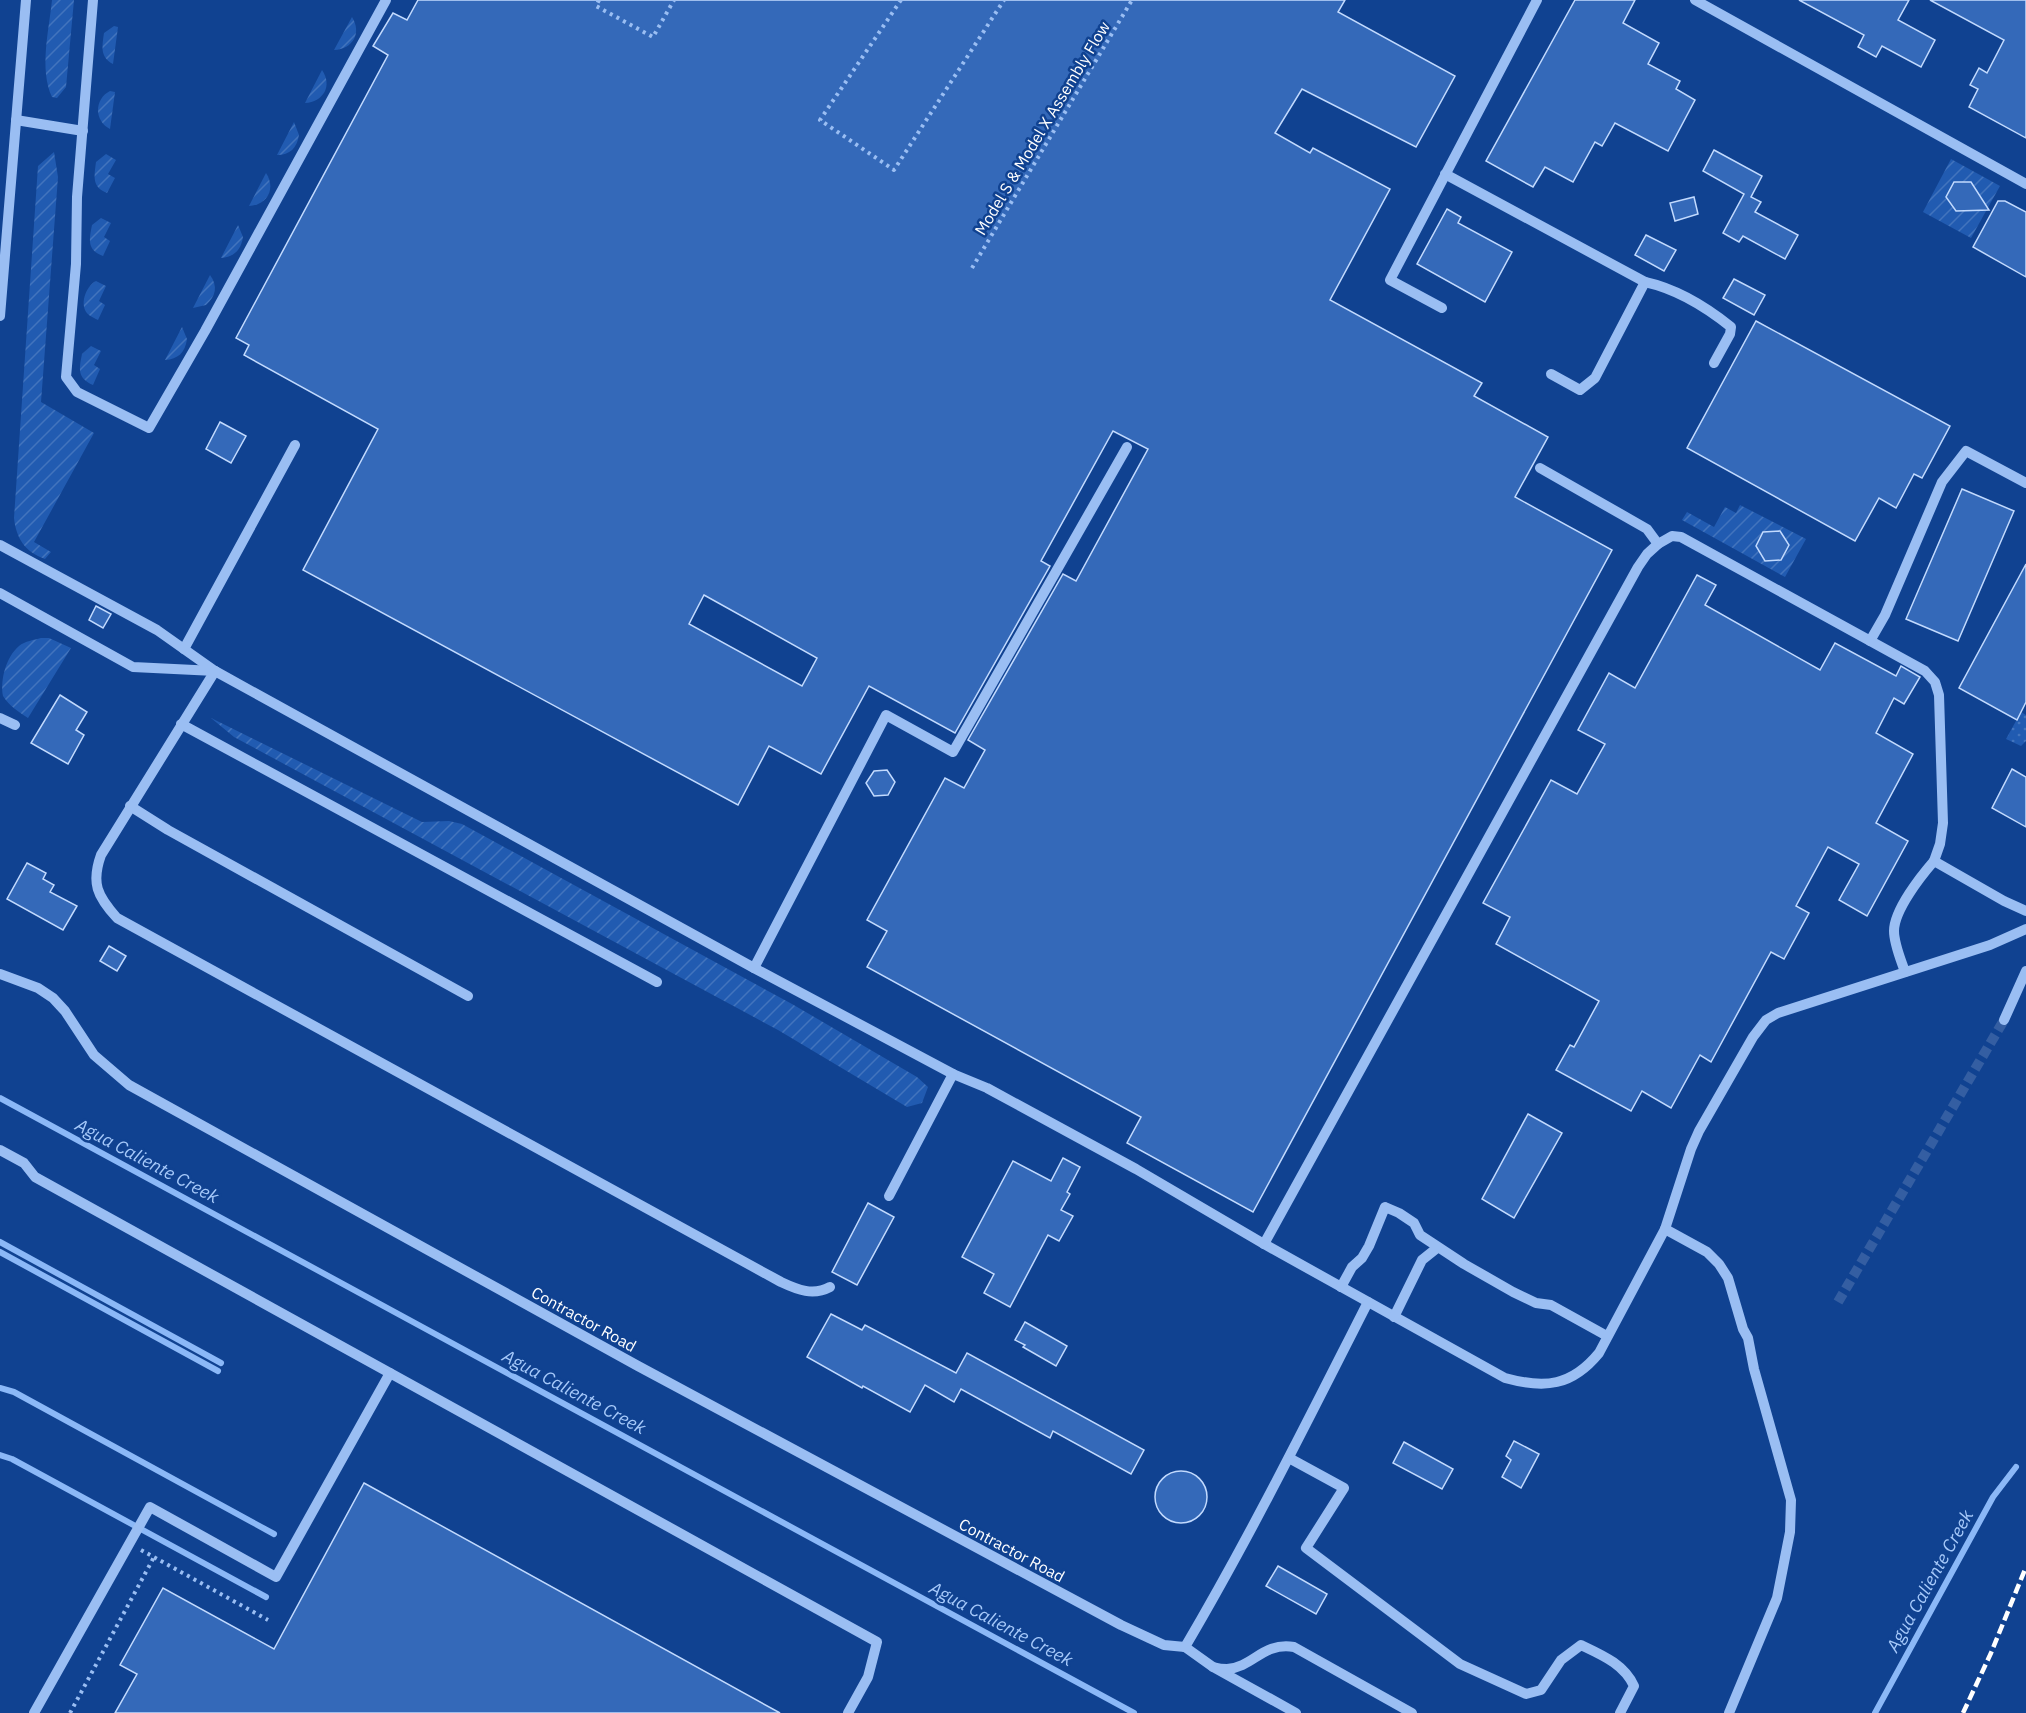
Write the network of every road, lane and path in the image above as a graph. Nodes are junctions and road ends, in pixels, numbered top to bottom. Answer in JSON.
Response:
{"nodes":[{"id":1,"x":26,"y":0,"type":"edge"},
{"id":2,"x":93,"y":0,"type":"edge"},
{"id":3,"x":386,"y":0,"type":"edge"},
{"id":4,"x":599,"y":0,"type":"edge"},
{"id":5,"x":674,"y":0,"type":"edge"},
{"id":6,"x":901,"y":0,"type":"edge"},
{"id":7,"x":1004,"y":0,"type":"edge"},
{"id":8,"x":1132,"y":0,"type":"edge"},
{"id":9,"x":1537,"y":0,"type":"edge"},
{"id":10,"x":1695,"y":0,"type":"edge"},
{"id":11,"x":16,"y":120,"type":"junction"},
{"id":12,"x":83,"y":131,"type":"junction"},
{"id":13,"x":1445,"y":174,"type":"junction"},
{"id":14,"x":2026,"y":184,"type":"edge"},
{"id":15,"x":972,"y":268,"type":"dead end"},
{"id":16,"x":1645,"y":282,"type":"junction"},
{"id":17,"x":1442,"y":308,"type":"dead end"},
{"id":18,"x":0,"y":316,"type":"edge"},
{"id":19,"x":1714,"y":363,"type":"dead end"},
{"id":20,"x":1551,"y":374,"type":"dead end"},
{"id":21,"x":295,"y":445,"type":"dead end"},
{"id":22,"x":1127,"y":447,"type":"dead end"},
{"id":23,"x":1540,"y":468,"type":"dead end"},
{"id":24,"x":2026,"y":483,"type":"edge"},
{"id":25,"x":1658,"y":544,"type":"junction"},
{"id":26,"x":0,"y":545,"type":"edge"},
{"id":27,"x":0,"y":593,"type":"edge"},
{"id":28,"x":1870,"y":641,"type":"junction"},
{"id":29,"x":184,"y":649,"type":"junction"},
{"id":30,"x":215,"y":671,"type":"junction"},
{"id":31,"x":0,"y":718,"type":"edge"},
{"id":32,"x":181,"y":724,"type":"junction"},
{"id":33,"x":15,"y":725,"type":"dead end"},
{"id":34,"x":130,"y":806,"type":"junction"},
{"id":35,"x":1934,"y":861,"type":"junction"},
{"id":36,"x":2026,"y":911,"type":"edge"},
{"id":37,"x":2026,"y":929,"type":"edge"},
{"id":38,"x":754,"y":968,"type":"junction"},
{"id":39,"x":2026,"y":970,"type":"edge"},
{"id":40,"x":1905,"y":972,"type":"junction"},
{"id":41,"x":0,"y":974,"type":"edge"},
{"id":42,"x":657,"y":982,"type":"dead end"},
{"id":43,"x":468,"y":996,"type":"dead end"},
{"id":44,"x":2004,"y":1020,"type":"tunnel mouth"},
{"id":45,"x":953,"y":1074,"type":"junction"},
{"id":46,"x":0,"y":1150,"type":"edge"},
{"id":47,"x":888,"y":1196,"type":"dead end"},
{"id":48,"x":1665,"y":1229,"type":"junction"},
{"id":49,"x":1264,"y":1244,"type":"junction"},
{"id":50,"x":1437,"y":1248,"type":"junction"},
{"id":51,"x":830,"y":1287,"type":"dead end"},
{"id":52,"x":1341,"y":1287,"type":"junction"},
{"id":53,"x":1368,"y":1302,"type":"junction"},
{"id":54,"x":1394,"y":1317,"type":"junction"},
{"id":55,"x":1607,"y":1336,"type":"junction"},
{"id":56,"x":390,"y":1373,"type":"junction"},
{"id":57,"x":1289,"y":1458,"type":"junction"},
{"id":58,"x":130,"y":1544,"type":"junction"},
{"id":59,"x":154,"y":1557,"type":"junction"},
{"id":60,"x":268,"y":1620,"type":"dead end"},
{"id":61,"x":1185,"y":1647,"type":"junction"},
{"id":62,"x":1213,"y":1667,"type":"junction"},
{"id":63,"x":34,"y":1713,"type":"edge"},
{"id":64,"x":70,"y":1713,"type":"edge"},
{"id":65,"x":848,"y":1713,"type":"edge"},
{"id":66,"x":1296,"y":1713,"type":"edge"},
{"id":67,"x":1412,"y":1713,"type":"edge"},
{"id":68,"x":1620,"y":1713,"type":"edge"},
{"id":69,"x":1729,"y":1713,"type":"edge"}],
"edges":[{"from":1,"to":11,"type":"street"},
{"from":2,"to":12,"type":"street"},
{"from":3,"to":12,"type":"street"},
{"from":4,"to":5,"type":"path"},
{"from":6,"to":7,"type":"path"},
{"from":8,"to":15,"type":"path","name":"Model S & Model X Assembly Flow"},
{"from":9,"to":13,"type":"street"},
{"from":10,"to":14,"type":"street"},
{"from":11,"to":12,"type":"street"},
{"from":11,"to":18,"type":"street"},
{"from":13,"to":16,"type":"street"},
{"from":13,"to":17,"type":"street"},
{"from":16,"to":19,"type":"street"},
{"from":16,"to":20,"type":"street"},
{"from":21,"to":29,"type":"street"},
{"from":22,"to":38,"type":"street"},
{"from":23,"to":25,"type":"street"},
{"from":24,"to":28,"type":"street"},
{"from":25,"to":28,"type":"street"},
{"from":25,"to":49,"type":"street"},
{"from":26,"to":29,"type":"street"},
{"from":27,"to":30,"type":"street"},
{"from":28,"to":35,"type":"street"},
{"from":29,"to":30,"type":"street"},
{"from":30,"to":32,"type":"street"},
{"from":30,"to":38,"type":"street"},
{"from":31,"to":33,"type":"street"},
{"from":32,"to":34,"type":"street"},
{"from":32,"to":42,"type":"street"},
{"from":34,"to":43,"type":"street"},
{"from":34,"to":51,"type":"street"},
{"from":35,"to":36,"type":"street"},
{"from":35,"to":40,"type":"street"},
{"from":37,"to":40,"type":"street"},
{"from":38,"to":45,"type":"street"},
{"from":39,"to":44,"type":"street"},
{"from":40,"to":48,"type":"street"},
{"from":41,"to":61,"type":"street","name":"Contractor Road"},
{"from":45,"to":47,"type":"street"},
{"from":45,"to":49,"type":"street"},
{"from":46,"to":56,"type":"street"},
{"from":48,"to":55,"type":"street"},
{"from":48,"to":69,"type":"street"},
{"from":49,"to":52,"type":"street"},
{"from":50,"to":52,"type":"street"},
{"from":50,"to":54,"type":"street"},
{"from":50,"to":55,"type":"street"},
{"from":52,"to":53,"type":"street"},
{"from":53,"to":54,"type":"street"},
{"from":53,"to":57,"type":"street"},
{"from":54,"to":55,"type":"street"},
{"from":56,"to":58,"type":"street"},
{"from":56,"to":65,"type":"street"},
{"from":57,"to":61,"type":"street"},
{"from":57,"to":68,"type":"street"},
{"from":58,"to":59,"type":"path"},
{"from":58,"to":63,"type":"street"},
{"from":59,"to":60,"type":"path"},
{"from":59,"to":64,"type":"path"},
{"from":61,"to":62,"type":"street"},
{"from":62,"to":66,"type":"street"},
{"from":62,"to":67,"type":"street"}]}
